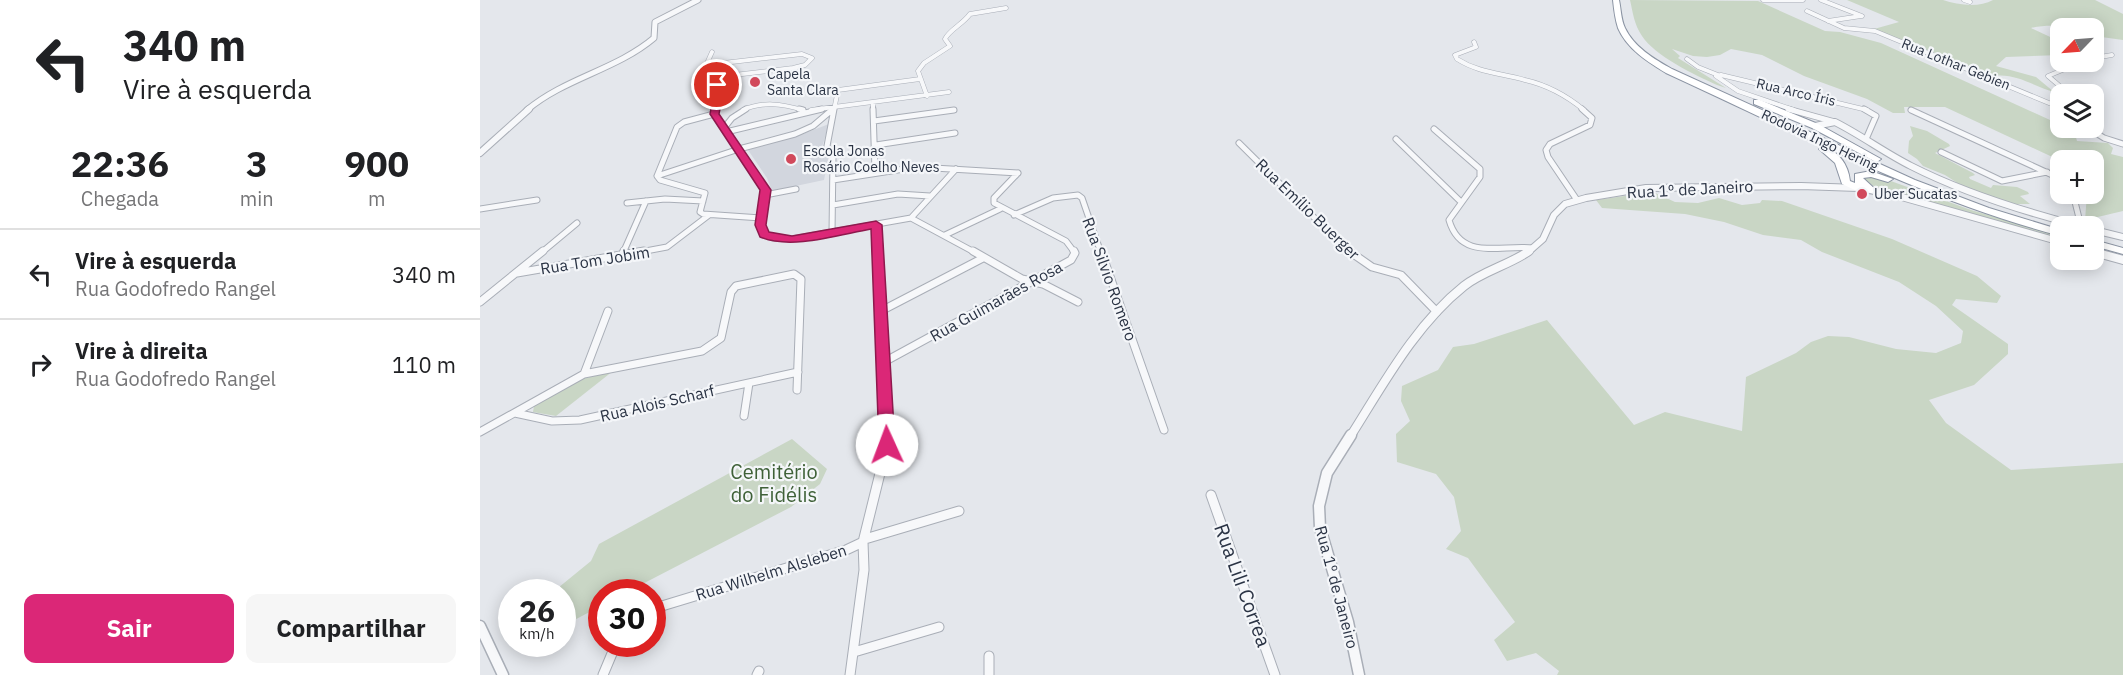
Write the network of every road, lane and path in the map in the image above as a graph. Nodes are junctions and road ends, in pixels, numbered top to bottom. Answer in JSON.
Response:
{"nodes":[{"id":1,"x":698,"y":0,"type":"edge"},
{"id":2,"x":1616,"y":0,"type":"edge"},
{"id":3,"x":1623,"y":0,"type":"edge"},
{"id":4,"x":1763,"y":0,"type":"edge"},
{"id":5,"x":1803,"y":0,"type":"edge"},
{"id":6,"x":1821,"y":0,"type":"edge"},
{"id":7,"x":1964,"y":0,"type":"edge"},
{"id":8,"x":1970,"y":2,"type":"dead end"},
{"id":9,"x":1006,"y":8,"type":"dead end"},
{"id":10,"x":1807,"y":11,"type":"dead end"},
{"id":11,"x":1828,"y":21,"type":"junction"},
{"id":12,"x":1474,"y":42,"type":"dead end"},
{"id":13,"x":712,"y":52,"type":"dead end"},
{"id":14,"x":2112,"y":55,"type":"dead end"},
{"id":15,"x":2104,"y":56,"type":"edge"},
{"id":16,"x":1687,"y":59,"type":"dead end"},
{"id":17,"x":706,"y":65,"type":"junction"},
{"id":18,"x":1669,"y":71,"type":"junction"},
{"id":19,"x":2058,"y":72,"type":"edge"},
{"id":20,"x":1718,"y":75,"type":"junction"},
{"id":21,"x":700,"y":79,"type":"junction"},
{"id":22,"x":921,"y":79,"type":"junction"},
{"id":23,"x":2057,"y":84,"type":"edge"},
{"id":24,"x":1714,"y":87,"type":"junction"},
{"id":25,"x":949,"y":92,"type":"dead end"},
{"id":26,"x":927,"y":96,"type":"junction"},
{"id":27,"x":873,"y":103,"type":"junction"},
{"id":28,"x":2050,"y":103,"type":"edge"},
{"id":29,"x":835,"y":108,"type":"junction"},
{"id":30,"x":954,"y":110,"type":"dead end"},
{"id":31,"x":1911,"y":110,"type":"dead end"},
{"id":32,"x":806,"y":111,"type":"junction"},
{"id":33,"x":714,"y":114,"type":"junction"},
{"id":34,"x":874,"y":122,"type":"junction"},
{"id":35,"x":1835,"y":122,"type":"junction"},
{"id":36,"x":1815,"y":126,"type":"junction"},
{"id":37,"x":1845,"y":126,"type":"junction"},
{"id":38,"x":1434,"y":129,"type":"dead end"},
{"id":39,"x":725,"y":130,"type":"junction"},
{"id":40,"x":1829,"y":132,"type":"junction"},
{"id":41,"x":956,"y":133,"type":"dead end"},
{"id":42,"x":1396,"y":138,"type":"dead end"},
{"id":43,"x":2104,"y":138,"type":"edge"},
{"id":44,"x":1866,"y":139,"type":"junction"},
{"id":45,"x":1239,"y":142,"type":"dead end"},
{"id":46,"x":2123,"y":144,"type":"edge"},
{"id":47,"x":876,"y":145,"type":"junction"},
{"id":48,"x":739,"y":149,"type":"junction"},
{"id":49,"x":1941,"y":152,"type":"dead end"},
{"id":50,"x":480,"y":153,"type":"edge"},
{"id":51,"x":956,"y":169,"type":"junction"},
{"id":52,"x":1896,"y":171,"type":"junction"},
{"id":53,"x":875,"y":172,"type":"junction"},
{"id":54,"x":2047,"y":172,"type":"junction"},
{"id":55,"x":1845,"y":173,"type":"junction"},
{"id":56,"x":2050,"y":174,"type":"edge"},
{"id":57,"x":657,"y":176,"type":"junction"},
{"id":58,"x":833,"y":180,"type":"junction"},
{"id":59,"x":1818,"y":186,"type":"junction"},
{"id":60,"x":1858,"y":188,"type":"junction"},
{"id":61,"x":796,"y":189,"type":"dead end"},
{"id":62,"x":1871,"y":190,"type":"junction"},
{"id":63,"x":765,"y":195,"type":"junction"},
{"id":64,"x":930,"y":196,"type":"junction"},
{"id":65,"x":537,"y":200,"type":"dead end"},
{"id":66,"x":1577,"y":200,"type":"junction"},
{"id":67,"x":646,"y":201,"type":"junction"},
{"id":68,"x":703,"y":201,"type":"junction"},
{"id":69,"x":1461,"y":202,"type":"junction"},
{"id":70,"x":627,"y":203,"type":"dead end"},
{"id":71,"x":833,"y":205,"type":"junction"},
{"id":72,"x":480,"y":209,"type":"edge"},
{"id":73,"x":1000,"y":209,"type":"junction"},
{"id":74,"x":709,"y":215,"type":"junction"},
{"id":75,"x":1014,"y":215,"type":"junction"},
{"id":76,"x":761,"y":218,"type":"junction"},
{"id":77,"x":911,"y":218,"type":"junction"},
{"id":78,"x":2050,"y":218,"type":"edge"},
{"id":79,"x":577,"y":223,"type":"dead end"},
{"id":80,"x":2029,"y":224,"type":"junction"},
{"id":81,"x":876,"y":225,"type":"junction"},
{"id":82,"x":2050,"y":228,"type":"edge"},
{"id":83,"x":2050,"y":229,"type":"edge"},
{"id":84,"x":832,"y":232,"type":"junction"},
{"id":85,"x":2104,"y":232,"type":"edge"},
{"id":86,"x":945,"y":234,"type":"junction"},
{"id":87,"x":2123,"y":237,"type":"edge"},
{"id":88,"x":2050,"y":239,"type":"edge"},
{"id":89,"x":2104,"y":241,"type":"edge"},
{"id":90,"x":2104,"y":244,"type":"edge"},
{"id":91,"x":1533,"y":248,"type":"junction"},
{"id":92,"x":2123,"y":248,"type":"edge"},
{"id":93,"x":622,"y":255,"type":"junction"},
{"id":94,"x":2104,"y":255,"type":"edge"},
{"id":95,"x":983,"y":258,"type":"junction"},
{"id":96,"x":2123,"y":260,"type":"edge"},
{"id":97,"x":517,"y":273,"type":"junction"},
{"id":98,"x":1032,"y":282,"type":"junction"},
{"id":99,"x":480,"y":302,"type":"edge"},
{"id":100,"x":1078,"y":302,"type":"dead end"},
{"id":101,"x":608,"y":311,"type":"dead end"},
{"id":102,"x":881,"y":311,"type":"junction"},
{"id":103,"x":1437,"y":312,"type":"junction"},
{"id":104,"x":884,"y":362,"type":"junction"},
{"id":105,"x":798,"y":372,"type":"junction"},
{"id":106,"x":584,"y":374,"type":"junction"},
{"id":107,"x":749,"y":383,"type":"junction"},
{"id":108,"x":797,"y":390,"type":"dead end"},
{"id":109,"x":515,"y":413,"type":"junction"},
{"id":110,"x":744,"y":416,"type":"dead end"},
{"id":111,"x":1164,"y":430,"type":"dead end"},
{"id":112,"x":480,"y":432,"type":"edge"},
{"id":113,"x":1211,"y":495,"type":"dead end"},
{"id":114,"x":959,"y":511,"type":"dead end"},
{"id":115,"x":864,"y":540,"type":"junction"},
{"id":116,"x":666,"y":605,"type":"edge"},
{"id":117,"x":480,"y":626,"type":"edge"},
{"id":118,"x":939,"y":627,"type":"dead end"},
{"id":119,"x":854,"y":652,"type":"junction"},
{"id":120,"x":989,"y":656,"type":"dead end"},
{"id":121,"x":611,"y":657,"type":"edge"},
{"id":122,"x":503,"y":675,"type":"edge"},
{"id":123,"x":603,"y":675,"type":"edge"},
{"id":124,"x":850,"y":675,"type":"edge"},
{"id":125,"x":989,"y":675,"type":"edge"},
{"id":126,"x":1275,"y":675,"type":"edge"},
{"id":127,"x":1359,"y":675,"type":"edge"}],
"edges":[{"from":1,"to":50,"type":"street"},
{"from":2,"to":18,"type":"highway","name":"Rodovia Ingo Hering"},
{"from":3,"to":24,"type":"highway","name":"Rodovia Ingo Hering"},
{"from":4,"to":5,"type":"street"},
{"from":6,"to":11,"type":"street"},
{"from":7,"to":8,"type":"street"},
{"from":9,"to":22,"type":"street"},
{"from":10,"to":11,"type":"street","name":"Rua Lothar Gebien"},
{"from":11,"to":28,"type":"street","name":"Rua Lothar Gebien"},
{"from":12,"to":66,"type":"street"},
{"from":13,"to":17,"type":"street"},
{"from":14,"to":15,"type":"street"},
{"from":16,"to":20,"type":"street"},
{"from":17,"to":21,"type":"street"},
{"from":17,"to":21,"type":"street"},
{"from":18,"to":55,"type":"highway"},
{"from":18,"to":80,"type":"highway","name":"Rodovia Ingo Hering"},
{"from":19,"to":23,"type":"street"},
{"from":20,"to":35,"type":"street","name":"Rua Arco Íris"},
{"from":20,"to":44,"type":"street","name":"Rua Arco Íris"},
{"from":21,"to":33,"type":"street"},
{"from":22,"to":26,"type":"street"},
{"from":22,"to":29,"type":"street"},
{"from":24,"to":36,"type":"highway"},
{"from":24,"to":52,"type":"highway","name":"Rodovia Ingo Hering"},
{"from":25,"to":26,"type":"street"},
{"from":26,"to":27,"type":"street"},
{"from":27,"to":29,"type":"street"},
{"from":27,"to":34,"type":"street"},
{"from":29,"to":32,"type":"street"},
{"from":29,"to":48,"type":"street"},
{"from":29,"to":58,"type":"street"},
{"from":30,"to":34,"type":"street"},
{"from":31,"to":54,"type":"street"},
{"from":32,"to":39,"type":"street"},
{"from":32,"to":39,"type":"street"},
{"from":33,"to":39,"type":"street"},
{"from":33,"to":57,"type":"street"},
{"from":34,"to":47,"type":"street"},
{"from":35,"to":36,"type":"street"},
{"from":35,"to":37,"type":"street"},
{"from":36,"to":40,"type":"highway"},
{"from":37,"to":40,"type":"street"},
{"from":37,"to":44,"type":"street"},
{"from":38,"to":69,"type":"street"},
{"from":39,"to":48,"type":"street"},
{"from":40,"to":52,"type":"highway"},
{"from":41,"to":47,"type":"street"},
{"from":42,"to":69,"type":"street"},
{"from":43,"to":46,"type":"street"},
{"from":44,"to":78,"type":"street"},
{"from":45,"to":103,"type":"street","name":"Rua Emílio Buerger"},
{"from":47,"to":53,"type":"street"},
{"from":48,"to":57,"type":"street"},
{"from":48,"to":63,"type":"street"},
{"from":49,"to":54,"type":"street"},
{"from":51,"to":53,"type":"street"},
{"from":51,"to":64,"type":"street"},
{"from":51,"to":73,"type":"street"},
{"from":52,"to":82,"type":"highway","name":"Rodovia Ingo Hering"},
{"from":53,"to":58,"type":"street"},
{"from":54,"to":56,"type":"street"},
{"from":55,"to":59,"type":"street"},
{"from":55,"to":60,"type":"highway"},
{"from":57,"to":68,"type":"street"},
{"from":58,"to":71,"type":"street"},
{"from":59,"to":60,"type":"street","name":"Rua 1º de Janeiro"},
{"from":59,"to":66,"type":"street","name":"Rua 1º de Janeiro"},
{"from":60,"to":62,"type":"street","name":"Rua 1º de Janeiro"},
{"from":61,"to":63,"type":"street"},
{"from":62,"to":80,"type":"highway"},
{"from":62,"to":88,"type":"street","name":"Rua 1º de Janeiro"},
{"from":63,"to":76,"type":"street"},
{"from":64,"to":71,"type":"street"},
{"from":64,"to":77,"type":"street"},
{"from":65,"to":72,"type":"street"},
{"from":66,"to":91,"type":"street","name":"Rua 1º de Janeiro"},
{"from":67,"to":68,"type":"street"},
{"from":67,"to":70,"type":"street"},
{"from":67,"to":93,"type":"street"},
{"from":68,"to":74,"type":"street"},
{"from":69,"to":91,"type":"street"},
{"from":71,"to":84,"type":"street"},
{"from":73,"to":75,"type":"street","name":"Rua Guimarães Rosa"},
{"from":73,"to":86,"type":"street"},
{"from":74,"to":76,"type":"street"},
{"from":74,"to":93,"type":"street","name":"Rua Tom Jobim"},
{"from":75,"to":98,"type":"street","name":"Rua Guimarães Rosa"},
{"from":75,"to":111,"type":"street","name":"Rua Silvio Romero"},
{"from":76,"to":84,"type":"street"},
{"from":77,"to":81,"type":"street"},
{"from":77,"to":86,"type":"street"},
{"from":79,"to":97,"type":"street"},
{"from":80,"to":83,"type":"highway","name":"Rodovia Ingo Hering"},
{"from":81,"to":84,"type":"street"},
{"from":81,"to":102,"type":"street","name":"Rua Wilhelm Alsleben"},
{"from":85,"to":87,"type":"street"},
{"from":86,"to":95,"type":"street"},
{"from":89,"to":92,"type":"highway"},
{"from":90,"to":92,"type":"highway"},
{"from":91,"to":103,"type":"street","name":"Rua 1º de Janeiro"},
{"from":93,"to":97,"type":"street","name":"Rua Tom Jobim"},
{"from":94,"to":96,"type":"street"},
{"from":95,"to":98,"type":"street"},
{"from":95,"to":102,"type":"street"},
{"from":97,"to":99,"type":"street","name":"Rua Tom Jobim"},
{"from":98,"to":100,"type":"street"},
{"from":98,"to":104,"type":"street","name":"Rua Guimarães Rosa"},
{"from":101,"to":106,"type":"street"},
{"from":102,"to":104,"type":"street","name":"Rua Wilhelm Alsleben"},
{"from":103,"to":127,"type":"street","name":"Rua 1º de Janeiro"},
{"from":104,"to":115,"type":"street","name":"Rua Wilhelm Alsleben"},
{"from":105,"to":106,"type":"street"},
{"from":105,"to":107,"type":"street","name":"Rua Alois Scharf"},
{"from":105,"to":108,"type":"street"},
{"from":106,"to":109,"type":"street"},
{"from":107,"to":109,"type":"street","name":"Rua Alois Scharf"},
{"from":107,"to":110,"type":"street"},
{"from":109,"to":112,"type":"street"},
{"from":113,"to":126,"type":"street","name":"Rua Lili Correa"},
{"from":114,"to":115,"type":"street"},
{"from":115,"to":116,"type":"street","name":"Rua Wilhelm Alsleben"},
{"from":115,"to":119,"type":"street"},
{"from":117,"to":122,"type":"street"},
{"from":118,"to":119,"type":"street"},
{"from":119,"to":124,"type":"street"},
{"from":120,"to":125,"type":"street"},
{"from":121,"to":123,"type":"street"}]}
